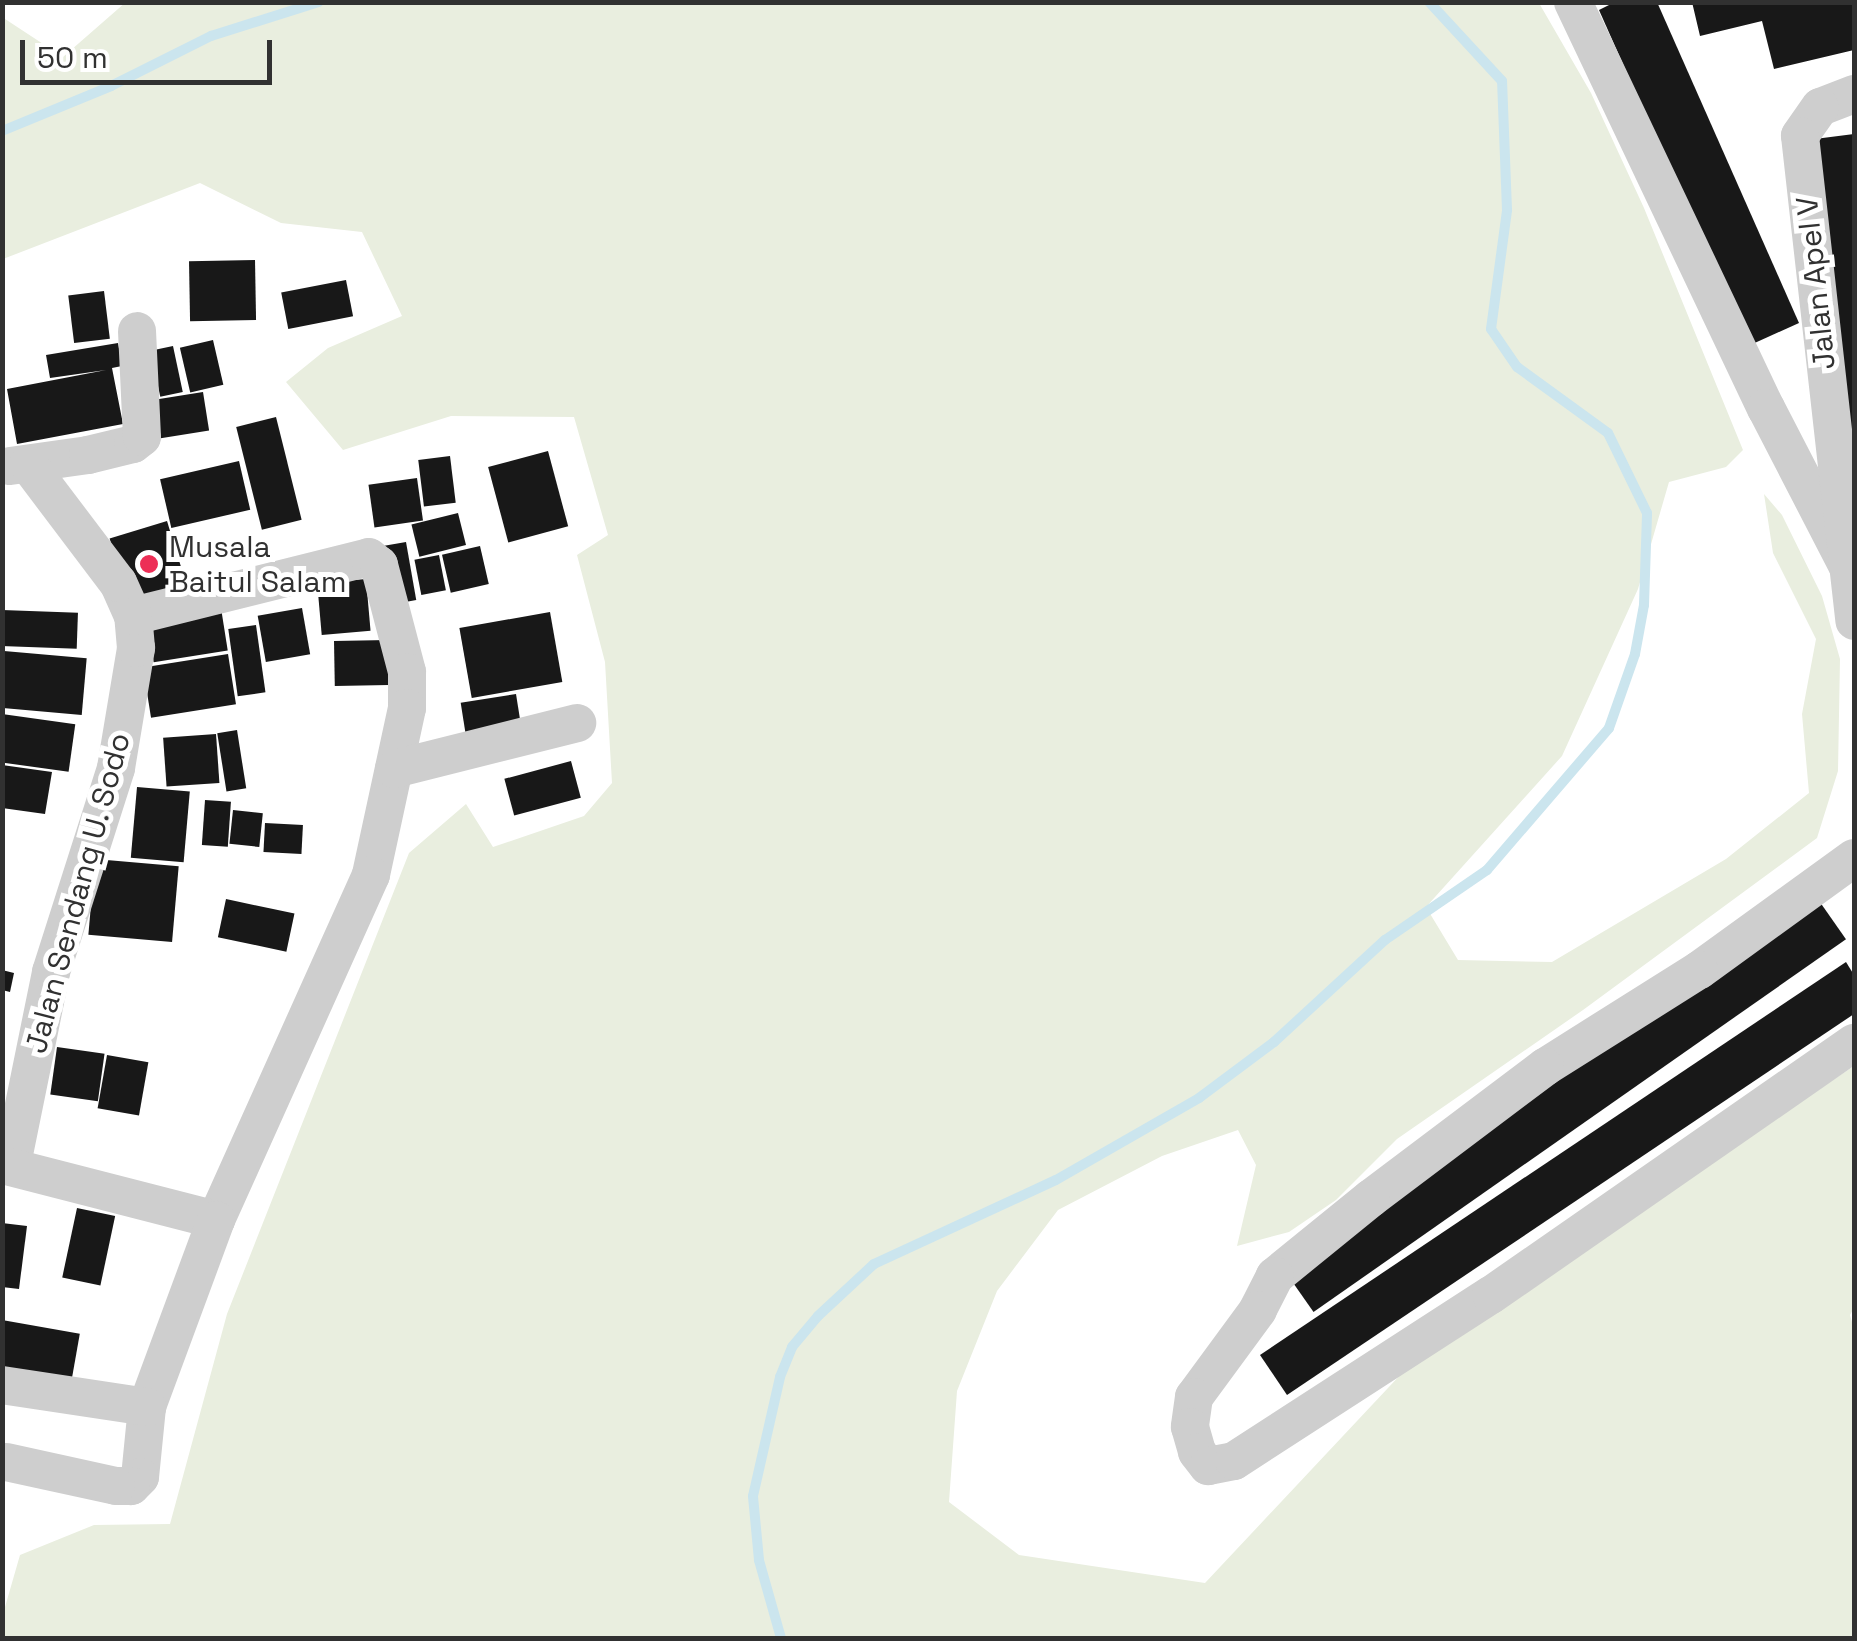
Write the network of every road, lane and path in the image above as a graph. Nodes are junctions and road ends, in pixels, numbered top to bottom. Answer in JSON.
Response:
{"nodes":[{"id":1,"x":1573,"y":2,"type":"edge"},
{"id":2,"x":1854,"y":94,"type":"edge"},
{"id":3,"x":137,"y":330,"type":"dead end"},
{"id":4,"x":15,"y":466,"type":"edge"},
{"id":5,"x":1847,"y":564,"type":"junction"},
{"id":6,"x":133,"y":616,"type":"junction"},
{"id":7,"x":1854,"y":621,"type":"edge"},
{"id":8,"x":577,"y":723,"type":"dead end"},
{"id":9,"x":394,"y":769,"type":"junction"},
{"id":10,"x":1854,"y":858,"type":"edge"},
{"id":11,"x":1854,"y":1044,"type":"edge"},
{"id":12,"x":8,"y":1165,"type":"edge"},
{"id":13,"x":216,"y":1220,"type":"junction"},
{"id":14,"x":2,"y":1386,"type":"edge"},
{"id":15,"x":147,"y":1407,"type":"junction"},
{"id":16,"x":6,"y":1462,"type":"dead end"}],
"edges":[{"from":1,"to":5,"type":"street"},
{"from":2,"to":5,"type":"street","name":"Jalan Apel V"},
{"from":3,"to":4,"type":"street","name":"Jalan Sendang U. Sodo"},
{"from":4,"to":6,"type":"street","name":"Jalan Sendang U. Sodo"},
{"from":5,"to":7,"type":"street","name":"Jalan Apel V"},
{"from":6,"to":9,"type":"street"},
{"from":6,"to":12,"type":"street","name":"Jalan Sendang U. Sodo"},
{"from":8,"to":9,"type":"street"},
{"from":9,"to":13,"type":"street"},
{"from":10,"to":11,"type":"street"},
{"from":12,"to":13,"type":"street"},
{"from":13,"to":15,"type":"street"},
{"from":14,"to":15,"type":"street"},
{"from":15,"to":16,"type":"street"}]}
